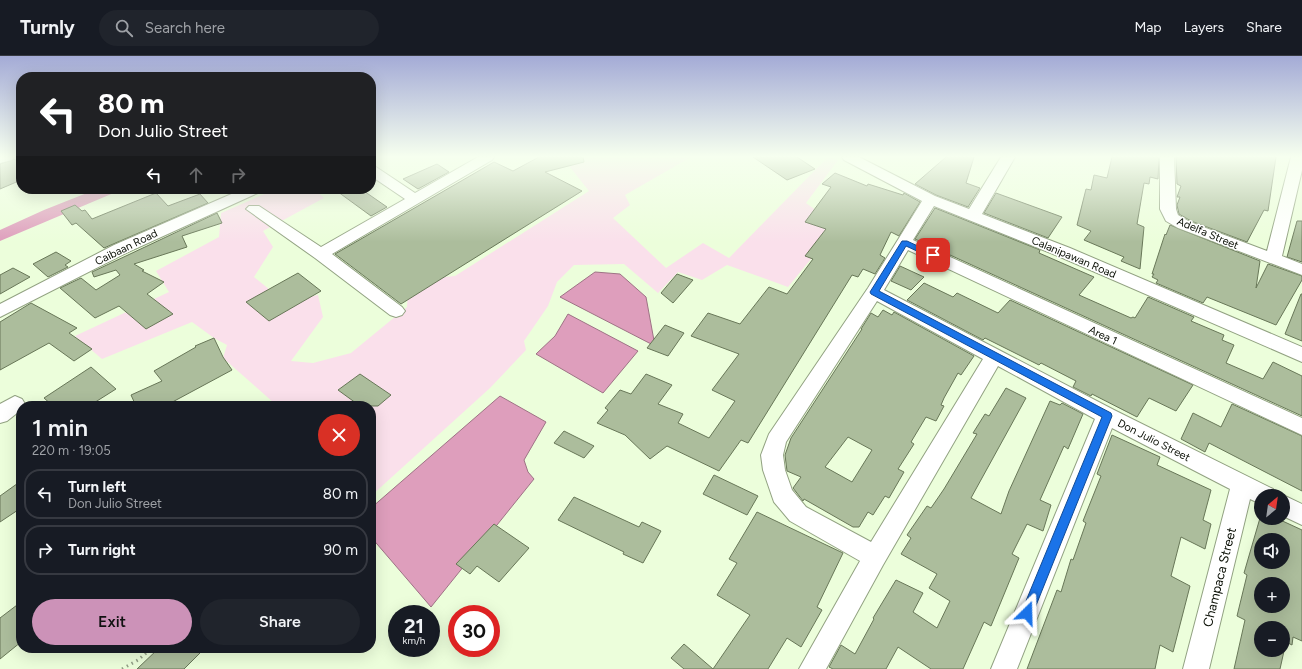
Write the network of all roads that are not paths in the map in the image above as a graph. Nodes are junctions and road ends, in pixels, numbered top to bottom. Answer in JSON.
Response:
{"nodes":[{"id":1,"x":395,"y":186,"type":"edge"},
{"id":2,"x":437,"y":186,"type":"edge"},
{"id":3,"x":905,"y":186,"type":"edge"},
{"id":4,"x":990,"y":186,"type":"edge"},
{"id":5,"x":1168,"y":186,"type":"edge"},
{"id":6,"x":1291,"y":186,"type":"edge"},
{"id":7,"x":244,"y":194,"type":"edge"},
{"id":8,"x":415,"y":199,"type":"junction"},
{"id":9,"x":930,"y":199,"type":"junction"},
{"id":10,"x":254,"y":209,"type":"dead end"},
{"id":11,"x":972,"y":216,"type":"junction"},
{"id":12,"x":904,"y":242,"type":"junction"},
{"id":13,"x":322,"y":254,"type":"junction"},
{"id":14,"x":1273,"y":259,"type":"junction"},
{"id":15,"x":1302,"y":270,"type":"edge"},
{"id":16,"x":874,"y":292,"type":"junction"},
{"id":17,"x":0,"y":311,"type":"edge"},
{"id":18,"x":396,"y":311,"type":"dead end"},
{"id":19,"x":1302,"y":355,"type":"edge"},
{"id":20,"x":994,"y":357,"type":"junction"},
{"id":21,"x":1107,"y":416,"type":"junction"},
{"id":22,"x":1302,"y":427,"type":"edge"},
{"id":23,"x":1242,"y":485,"type":"junction"},
{"id":24,"x":1254,"y":491,"type":"edge"},
{"id":25,"x":1290,"y":509,"type":"edge"},
{"id":26,"x":1302,"y":515,"type":"edge"},
{"id":27,"x":875,"y":557,"type":"junction"},
{"id":28,"x":812,"y":669,"type":"edge"},
{"id":29,"x":1004,"y":669,"type":"edge"},
{"id":30,"x":1196,"y":669,"type":"edge"}],
"edges":[{"from":1,"to":8,"type":"street"},
{"from":2,"to":8,"type":"street"},
{"from":3,"to":9,"type":"street","name":"Calanipawan Road"},
{"from":4,"to":11,"type":"street"},
{"from":5,"to":14,"type":"street","name":"Adelfa Street"},
{"from":6,"to":14,"type":"street"},
{"from":7,"to":17,"type":"street","name":"Caibaan Road"},
{"from":8,"to":13,"type":"street"},
{"from":9,"to":11,"type":"street","name":"Calanipawan Road"},
{"from":9,"to":12,"type":"street"},
{"from":10,"to":13,"type":"street"},
{"from":11,"to":19,"type":"street","name":"Calanipawan Road"},
{"from":12,"to":16,"type":"street"},
{"from":12,"to":22,"type":"street","name":"Area 1"},
{"from":13,"to":18,"type":"street"},
{"from":14,"to":15,"type":"street","name":"Adelfa Street"},
{"from":16,"to":20,"type":"street","name":"Don Julio Street"},
{"from":16,"to":27,"type":"street"},
{"from":20,"to":21,"type":"street","name":"Don Julio Street"},
{"from":20,"to":27,"type":"street"},
{"from":21,"to":23,"type":"street","name":"Don Julio Street"},
{"from":21,"to":29,"type":"street"},
{"from":23,"to":24,"type":"street","name":"Don Julio Street"},
{"from":23,"to":30,"type":"street","name":"Champaca Street"},
{"from":25,"to":26,"type":"street"},
{"from":27,"to":28,"type":"street"}]}
